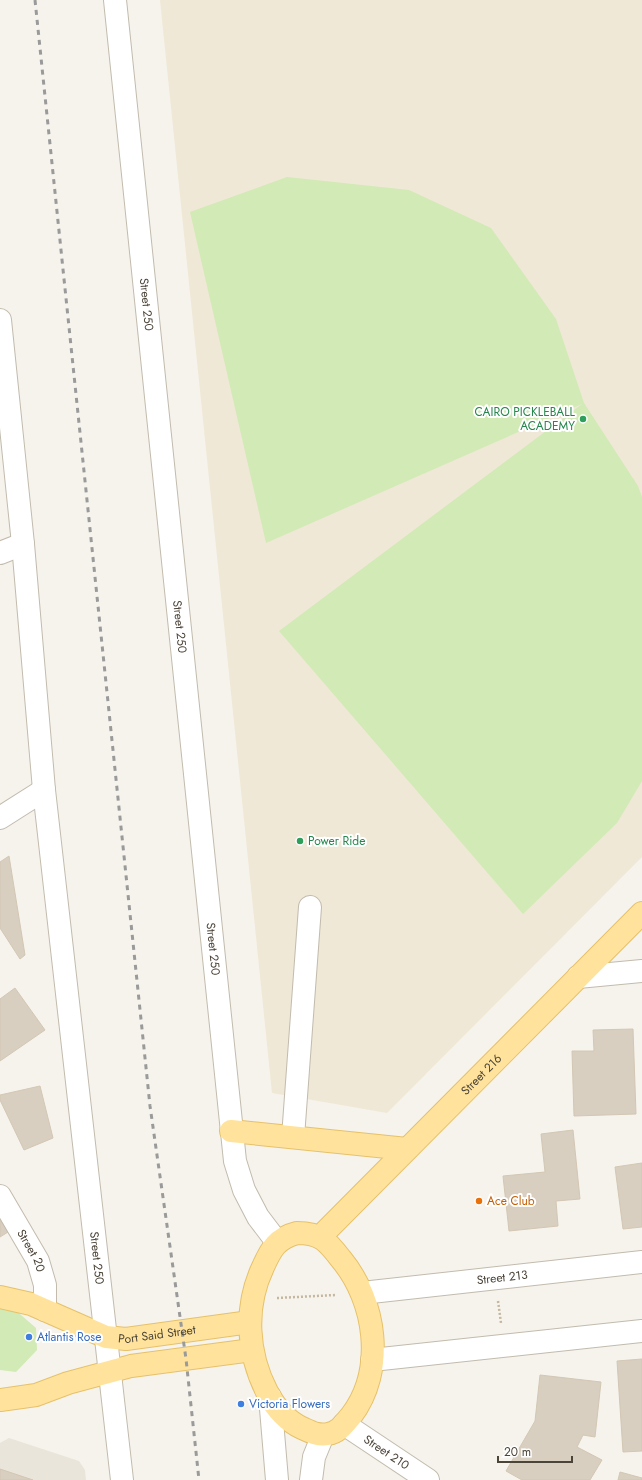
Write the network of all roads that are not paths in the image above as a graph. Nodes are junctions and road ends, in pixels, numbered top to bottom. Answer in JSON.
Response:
{"nodes":[{"id":1,"x":115,"y":0,"type":"edge"},
{"id":2,"x":0,"y":320,"type":"edge"},
{"id":3,"x":22,"y":544,"type":"junction"},
{"id":4,"x":0,"y":553,"type":"edge"},
{"id":5,"x":44,"y":790,"type":"junction"},
{"id":6,"x":0,"y":818,"type":"edge"},
{"id":7,"x":310,"y":907,"type":"dead end"},
{"id":8,"x":642,"y":912,"type":"edge"},
{"id":9,"x":642,"y":971,"type":"edge"},
{"id":10,"x":578,"y":977,"type":"junction"},
{"id":11,"x":231,"y":1131,"type":"junction"},
{"id":12,"x":293,"y":1137,"type":"junction"},
{"id":13,"x":407,"y":1149,"type":"junction"},
{"id":14,"x":0,"y":1196,"type":"edge"},
{"id":15,"x":320,"y":1237,"type":"junction"},
{"id":16,"x":278,"y":1242,"type":"junction"},
{"id":17,"x":642,"y":1262,"type":"edge"},
{"id":18,"x":362,"y":1293,"type":"junction"},
{"id":19,"x":0,"y":1297,"type":"edge"},
{"id":20,"x":45,"y":1310,"type":"junction"},
{"id":21,"x":250,"y":1322,"type":"junction"},
{"id":22,"x":642,"y":1331,"type":"edge"},
{"id":23,"x":106,"y":1337,"type":"junction"},
{"id":24,"x":252,"y":1350,"type":"junction"},
{"id":25,"x":372,"y":1360,"type":"junction"},
{"id":26,"x":110,"y":1371,"type":"junction"},
{"id":27,"x":270,"y":1397,"type":"junction"},
{"id":28,"x":0,"y":1400,"type":"edge"},
{"id":29,"x":344,"y":1424,"type":"junction"},
{"id":30,"x":323,"y":1435,"type":"junction"},
{"id":31,"x":122,"y":1480,"type":"edge"},
{"id":32,"x":278,"y":1480,"type":"edge"},
{"id":33,"x":311,"y":1480,"type":"edge"},
{"id":34,"x":428,"y":1480,"type":"edge"}],
"edges":[{"from":1,"to":11,"type":"street","name":"Street 250"},
{"from":2,"to":3,"type":"street","name":"Street 250"},
{"from":3,"to":4,"type":"street"},
{"from":3,"to":5,"type":"street","name":"Street 250"},
{"from":5,"to":6,"type":"street"},
{"from":5,"to":23,"type":"street","name":"Street 250"},
{"from":7,"to":12,"type":"street"},
{"from":8,"to":10,"type":"main road","name":"Street 216"},
{"from":9,"to":10,"type":"street"},
{"from":10,"to":13,"type":"main road","name":"Street 216"},
{"from":11,"to":12,"type":"main road"},
{"from":11,"to":16,"type":"street","name":"Street 250"},
{"from":12,"to":13,"type":"main road"},
{"from":13,"to":15,"type":"main road","name":"Street 216"},
{"from":14,"to":20,"type":"street","name":"Street 20"},
{"from":15,"to":16,"type":"main road"},
{"from":15,"to":18,"type":"main road"},
{"from":16,"to":21,"type":"main road"},
{"from":17,"to":18,"type":"street","name":"Street 213"},
{"from":18,"to":25,"type":"main road"},
{"from":19,"to":20,"type":"main road","name":"Port Said Street"},
{"from":20,"to":23,"type":"main road","name":"Port Said Street"},
{"from":21,"to":23,"type":"main road","name":"Port Said Street"},
{"from":21,"to":24,"type":"main road"},
{"from":22,"to":25,"type":"street"},
{"from":23,"to":26,"type":"street","name":"Street 250"},
{"from":24,"to":26,"type":"main road"},
{"from":24,"to":27,"type":"main road"},
{"from":25,"to":29,"type":"main road"},
{"from":26,"to":28,"type":"main road"},
{"from":26,"to":31,"type":"street","name":"Street 250"},
{"from":27,"to":30,"type":"main road"},
{"from":27,"to":32,"type":"street"},
{"from":29,"to":30,"type":"main road"},
{"from":29,"to":34,"type":"street","name":"Street 210"},
{"from":30,"to":33,"type":"street"}]}
